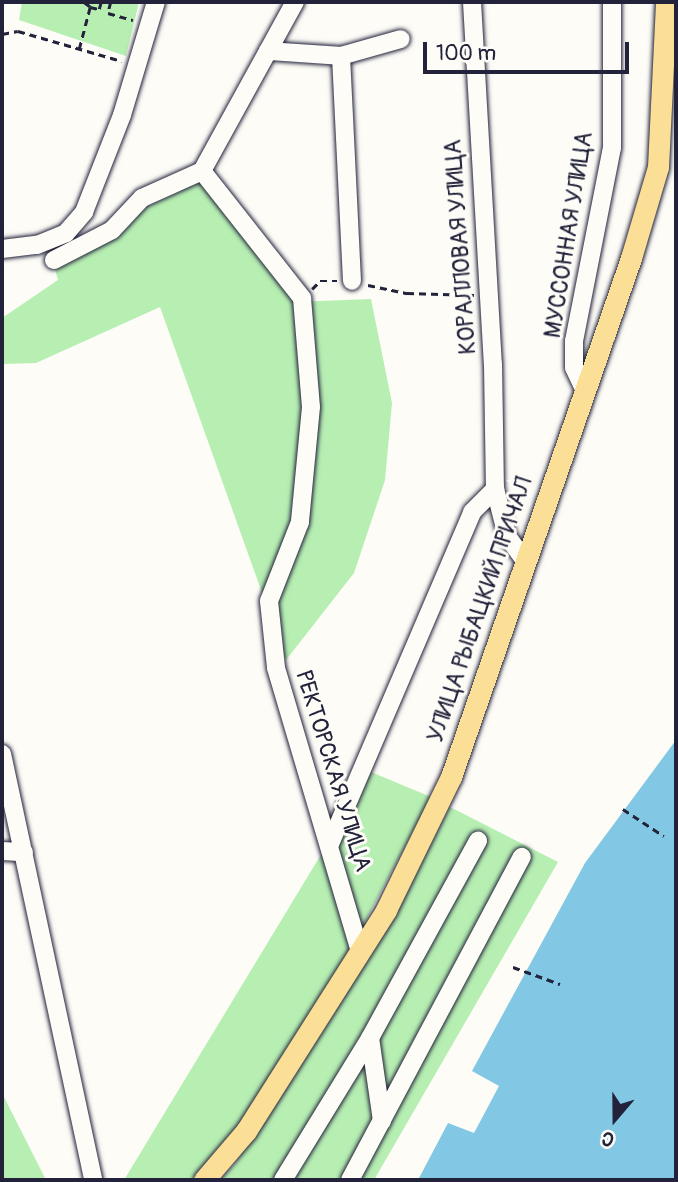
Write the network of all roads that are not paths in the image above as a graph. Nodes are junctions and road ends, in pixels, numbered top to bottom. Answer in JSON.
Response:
{"nodes":[{"id":1,"x":156,"y":2,"type":"edge"},
{"id":2,"x":295,"y":2,"type":"edge"},
{"id":3,"x":472,"y":2,"type":"edge"},
{"id":4,"x":612,"y":2,"type":"edge"},
{"id":5,"x":666,"y":2,"type":"edge"},
{"id":6,"x":401,"y":39,"type":"dead end"},
{"id":7,"x":268,"y":51,"type":"junction"},
{"id":8,"x":341,"y":56,"type":"junction"},
{"id":9,"x":202,"y":171,"type":"junction"},
{"id":10,"x":2,"y":248,"type":"edge"},
{"id":11,"x":54,"y":260,"type":"dead end"},
{"id":12,"x":352,"y":281,"type":"road end"},
{"id":13,"x":584,"y":389,"type":"junction"},
{"id":14,"x":495,"y":489,"type":"junction"},
{"id":15,"x":524,"y":559,"type":"junction"},
{"id":16,"x":2,"y":754,"type":"edge"},
{"id":17,"x":478,"y":841,"type":"dead end"},
{"id":18,"x":330,"y":844,"type":"junction"},
{"id":19,"x":2,"y":851,"type":"edge"},
{"id":20,"x":24,"y":852,"type":"junction"},
{"id":21,"x":522,"y":857,"type":"dead end"},
{"id":22,"x":360,"y":952,"type":"junction"},
{"id":23,"x":370,"y":1038,"type":"junction"},
{"id":24,"x":382,"y":1121,"type":"junction"},
{"id":25,"x":93,"y":1180,"type":"edge"},
{"id":26,"x":204,"y":1180,"type":"edge"},
{"id":27,"x":284,"y":1180,"type":"edge"},
{"id":28,"x":350,"y":1180,"type":"edge"}],
"edges":[{"from":1,"to":10,"type":"street"},
{"from":2,"to":7,"type":"street"},
{"from":3,"to":14,"type":"street","name":"КОРАЛЛОВАЯ УЛИЦА"},
{"from":4,"to":13,"type":"street","name":"МУССОННАЯ УЛИЦА"},
{"from":5,"to":13,"type":"main road","name":"УЛИЦА РЫБАЦКИЙ ПРИЧАЛ"},
{"from":6,"to":8,"type":"street"},
{"from":7,"to":8,"type":"street"},
{"from":7,"to":9,"type":"street"},
{"from":8,"to":12,"type":"street"},
{"from":9,"to":11,"type":"street"},
{"from":9,"to":18,"type":"street","name":"РЕКТОРСКАЯ УЛИЦА"},
{"from":13,"to":15,"type":"main road","name":"УЛИЦА РЫБАЦКИЙ ПРИЧАЛ"},
{"from":14,"to":15,"type":"street","name":"КОРАЛЛОВАЯ УЛИЦА"},
{"from":14,"to":18,"type":"street"},
{"from":15,"to":22,"type":"main road","name":"УЛИЦА РЫБАЦКИЙ ПРИЧАЛ"},
{"from":16,"to":20,"type":"street"},
{"from":17,"to":23,"type":"street"},
{"from":18,"to":22,"type":"street","name":"РЕКТОРСКАЯ УЛИЦА"},
{"from":19,"to":20,"type":"street"},
{"from":20,"to":25,"type":"street"},
{"from":21,"to":24,"type":"street"},
{"from":22,"to":26,"type":"main road","name":"УЛИЦА РЫБАЦКИЙ ПРИЧАЛ"},
{"from":23,"to":24,"type":"street"},
{"from":23,"to":27,"type":"street"},
{"from":24,"to":28,"type":"street"}]}
